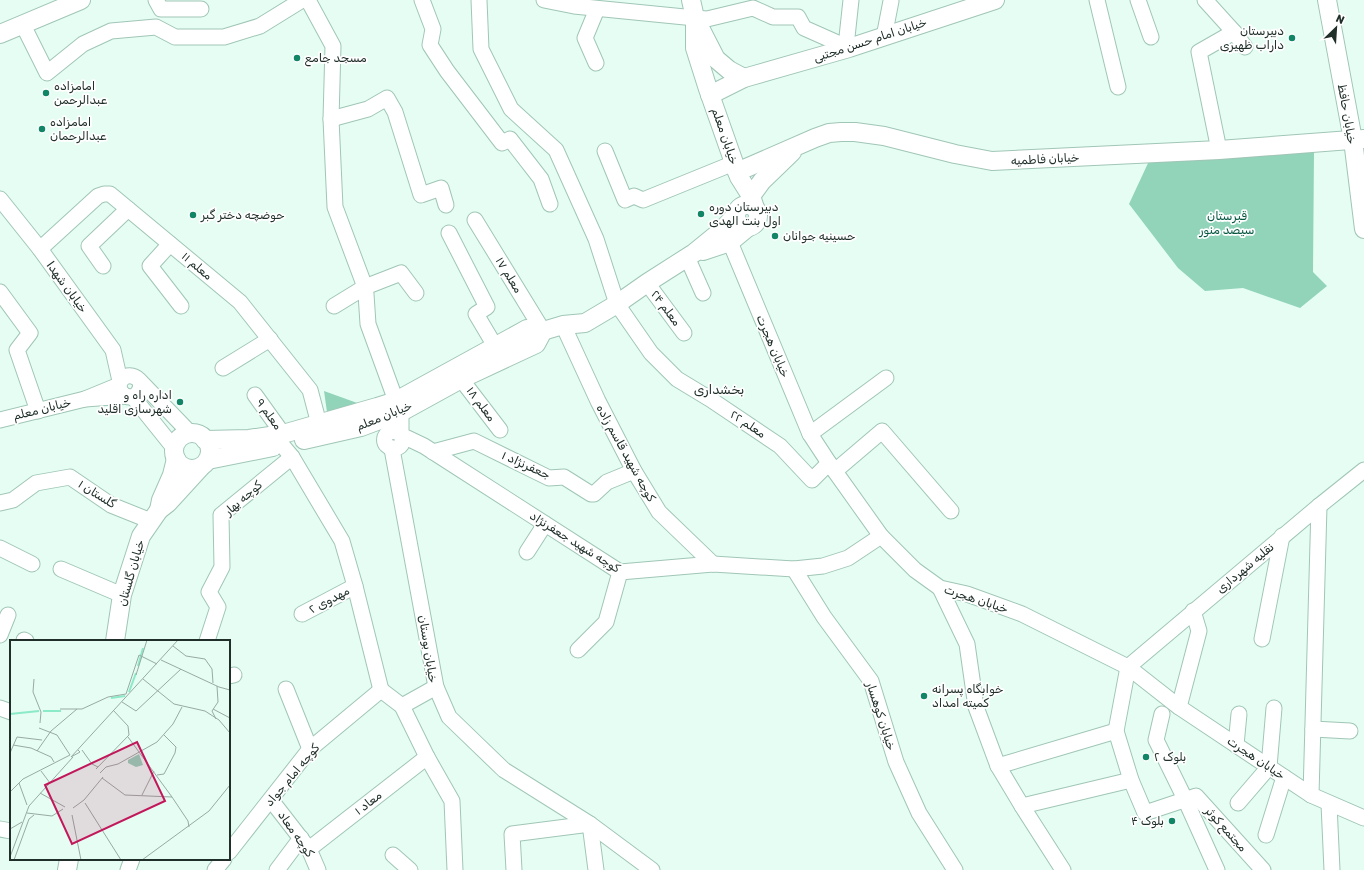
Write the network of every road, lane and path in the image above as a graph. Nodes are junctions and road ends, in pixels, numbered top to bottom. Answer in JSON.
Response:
{"nodes":[{"id":1,"x":156,"y":0,"type":"edge"},
{"id":2,"x":302,"y":0,"type":"edge"},
{"id":3,"x":308,"y":0,"type":"edge"},
{"id":4,"x":422,"y":0,"type":"edge"},
{"id":5,"x":479,"y":0,"type":"edge"},
{"id":6,"x":544,"y":0,"type":"edge"},
{"id":7,"x":691,"y":0,"type":"edge"},
{"id":8,"x":851,"y":0,"type":"edge"},
{"id":9,"x":891,"y":0,"type":"edge"},
{"id":10,"x":995,"y":0,"type":"edge"},
{"id":11,"x":1098,"y":0,"type":"edge"},
{"id":12,"x":1138,"y":0,"type":"edge"},
{"id":13,"x":1205,"y":0,"type":"edge"},
{"id":14,"x":1327,"y":0,"type":"edge"},
{"id":15,"x":73,"y":2,"type":"edge"},
{"id":16,"x":575,"y":3,"type":"edge"},
{"id":17,"x":961,"y":5,"type":"edge"},
{"id":18,"x":201,"y":9,"type":"dead end"},
{"id":19,"x":597,"y":9,"type":"junction"},
{"id":20,"x":695,"y":18,"type":"junction"},
{"id":21,"x":24,"y":24,"type":"junction"},
{"id":22,"x":1234,"y":32,"type":"junction"},
{"id":23,"x":0,"y":34,"type":"edge"},
{"id":24,"x":884,"y":37,"type":"junction"},
{"id":25,"x":1151,"y":37,"type":"dead end"},
{"id":26,"x":1245,"y":47,"type":"dead end"},
{"id":27,"x":849,"y":48,"type":"junction"},
{"id":28,"x":596,"y":63,"type":"dead end"},
{"id":29,"x":744,"y":78,"type":"junction"},
{"id":30,"x":1118,"y":87,"type":"dead end"},
{"id":31,"x":710,"y":95,"type":"junction"},
{"id":32,"x":331,"y":119,"type":"junction"},
{"id":33,"x":1358,"y":140,"type":"edge"},
{"id":34,"x":798,"y":146,"type":"junction"},
{"id":35,"x":1219,"y":150,"type":"junction"},
{"id":36,"x":606,"y":151,"type":"dead end"},
{"id":37,"x":735,"y":166,"type":"junction"},
{"id":38,"x":753,"y":202,"type":"junction"},
{"id":39,"x":550,"y":204,"type":"dead end"},
{"id":40,"x":446,"y":205,"type":"dead end"},
{"id":41,"x":3,"y":208,"type":"edge"},
{"id":42,"x":128,"y":209,"type":"junction"},
{"id":43,"x":740,"y":218,"type":"junction"},
{"id":44,"x":475,"y":220,"type":"dead end"},
{"id":45,"x":1364,"y":229,"type":"edge"},
{"id":46,"x":449,"y":233,"type":"dead end"},
{"id":47,"x":726,"y":237,"type":"junction"},
{"id":48,"x":170,"y":244,"type":"junction"},
{"id":49,"x":40,"y":249,"type":"junction"},
{"id":50,"x":691,"y":255,"type":"junction"},
{"id":51,"x":103,"y":266,"type":"dead end"},
{"id":52,"x":647,"y":283,"type":"junction"},
{"id":53,"x":364,"y":287,"type":"junction"},
{"id":54,"x":0,"y":292,"type":"edge"},
{"id":55,"x":416,"y":293,"type":"dead end"},
{"id":56,"x":703,"y":293,"type":"dead end"},
{"id":57,"x":617,"y":304,"type":"junction"},
{"id":58,"x":181,"y":306,"type":"dead end"},
{"id":59,"x":334,"y":306,"type":"dead end"},
{"id":60,"x":6,"y":310,"type":"edge"},
{"id":61,"x":564,"y":326,"type":"junction"},
{"id":62,"x":543,"y":331,"type":"junction"},
{"id":63,"x":684,"y":333,"type":"dead end"},
{"id":64,"x":270,"y":339,"type":"junction"},
{"id":65,"x":495,"y":346,"type":"junction"},
{"id":66,"x":223,"y":368,"type":"dead end"},
{"id":67,"x":886,"y":378,"type":"dead end"},
{"id":68,"x":462,"y":379,"type":"junction"},
{"id":69,"x":124,"y":390,"type":"junction"},
{"id":70,"x":255,"y":395,"type":"dead end"},
{"id":71,"x":399,"y":406,"type":"junction"},
{"id":72,"x":38,"y":411,"type":"junction"},
{"id":73,"x":0,"y":420,"type":"edge"},
{"id":74,"x":319,"y":424,"type":"junction"},
{"id":75,"x":361,"y":427,"type":"junction"},
{"id":76,"x":500,"y":430,"type":"dead end"},
{"id":77,"x":810,"y":434,"type":"junction"},
{"id":78,"x":198,"y":437,"type":"junction"},
{"id":79,"x":394,"y":442,"type":"junction"},
{"id":80,"x":286,"y":445,"type":"junction"},
{"id":81,"x":429,"y":449,"type":"junction"},
{"id":82,"x":175,"y":453,"type":"junction"},
{"id":83,"x":204,"y":464,"type":"junction"},
{"id":84,"x":832,"y":467,"type":"junction"},
{"id":85,"x":1364,"y":470,"type":"edge"},
{"id":86,"x":634,"y":471,"type":"junction"},
{"id":87,"x":0,"y":503,"type":"edge"},
{"id":88,"x":1319,"y":506,"type":"junction"},
{"id":89,"x":951,"y":511,"type":"dead end"},
{"id":90,"x":155,"y":516,"type":"junction"},
{"id":91,"x":546,"y":524,"type":"junction"},
{"id":92,"x":881,"y":536,"type":"junction"},
{"id":93,"x":1282,"y":536,"type":"junction"},
{"id":94,"x":0,"y":548,"type":"edge"},
{"id":95,"x":527,"y":552,"type":"dead end"},
{"id":96,"x":32,"y":564,"type":"dead end"},
{"id":97,"x":713,"y":564,"type":"junction"},
{"id":98,"x":62,"y":569,"type":"dead end"},
{"id":99,"x":794,"y":569,"type":"junction"},
{"id":100,"x":620,"y":572,"type":"junction"},
{"id":101,"x":356,"y":586,"type":"junction"},
{"id":102,"x":940,"y":588,"type":"junction"},
{"id":103,"x":122,"y":595,"type":"junction"},
{"id":104,"x":1193,"y":611,"type":"junction"},
{"id":105,"x":302,"y":614,"type":"dead end"},
{"id":106,"x":8,"y":615,"type":"dead end"},
{"id":107,"x":0,"y":635,"type":"edge"},
{"id":108,"x":1262,"y":639,"type":"dead end"},
{"id":109,"x":115,"y":640,"type":"edge"},
{"id":110,"x":207,"y":640,"type":"edge"},
{"id":111,"x":578,"y":650,"type":"dead end"},
{"id":112,"x":1128,"y":667,"type":"junction"},
{"id":113,"x":436,"y":687,"type":"junction"},
{"id":114,"x":286,"y":689,"type":"dead end"},
{"id":115,"x":381,"y":690,"type":"junction"},
{"id":116,"x":402,"y":706,"type":"junction"},
{"id":117,"x":1179,"y":707,"type":"junction"},
{"id":118,"x":0,"y":708,"type":"edge"},
{"id":119,"x":1274,"y":708,"type":"dead end"},
{"id":120,"x":10,"y":712,"type":"edge"},
{"id":121,"x":1162,"y":714,"type":"dead end"},
{"id":122,"x":1240,"y":714,"type":"dead end"},
{"id":123,"x":1313,"y":729,"type":"junction"},
{"id":124,"x":1116,"y":731,"type":"junction"},
{"id":125,"x":1350,"y":731,"type":"dead end"},
{"id":126,"x":1236,"y":745,"type":"junction"},
{"id":127,"x":310,"y":749,"type":"junction"},
{"id":128,"x":427,"y":757,"type":"junction"},
{"id":129,"x":998,"y":766,"type":"junction"},
{"id":130,"x":1269,"y":767,"type":"junction"},
{"id":131,"x":1284,"y":777,"type":"junction"},
{"id":132,"x":1131,"y":780,"type":"junction"},
{"id":133,"x":1311,"y":795,"type":"junction"},
{"id":134,"x":1185,"y":799,"type":"junction"},
{"id":135,"x":271,"y":800,"type":"junction"},
{"id":136,"x":1238,"y":803,"type":"dead end"},
{"id":137,"x":1329,"y":804,"type":"junction"},
{"id":138,"x":1022,"y":806,"type":"junction"},
{"id":139,"x":1364,"y":818,"type":"edge"},
{"id":140,"x":590,"y":824,"type":"junction"},
{"id":141,"x":0,"y":829,"type":"edge"},
{"id":142,"x":10,"y":831,"type":"edge"},
{"id":143,"x":1266,"y":835,"type":"dead end"},
{"id":144,"x":305,"y":844,"type":"junction"},
{"id":145,"x":230,"y":851,"type":"edge"},
{"id":146,"x":393,"y":855,"type":"dead end"},
{"id":147,"x":69,"y":860,"type":"edge"},
{"id":148,"x":132,"y":860,"type":"edge"},
{"id":149,"x":223,"y":860,"type":"edge"},
{"id":150,"x":67,"y":870,"type":"edge"},
{"id":151,"x":128,"y":870,"type":"edge"},
{"id":152,"x":215,"y":870,"type":"edge"},
{"id":153,"x":277,"y":870,"type":"edge"},
{"id":154,"x":318,"y":870,"type":"edge"},
{"id":155,"x":410,"y":870,"type":"edge"},
{"id":156,"x":455,"y":870,"type":"edge"},
{"id":157,"x":514,"y":870,"type":"edge"},
{"id":158,"x":596,"y":870,"type":"edge"},
{"id":159,"x":652,"y":870,"type":"edge"},
{"id":160,"x":955,"y":870,"type":"edge"},
{"id":161,"x":1063,"y":870,"type":"edge"},
{"id":162,"x":1216,"y":870,"type":"edge"},
{"id":163,"x":1263,"y":870,"type":"edge"},
{"id":164,"x":1332,"y":870,"type":"edge"}],
"edges":[{"from":1,"to":18,"type":"street"},
{"from":2,"to":21,"type":"street"},
{"from":3,"to":32,"type":"street"},
{"from":4,"to":39,"type":"street"},
{"from":5,"to":57,"type":"street"},
{"from":6,"to":16,"type":"street"},
{"from":7,"to":20,"type":"main road"},
{"from":8,"to":27,"type":"street"},
{"from":9,"to":24,"type":"street"},
{"from":10,"to":17,"type":"main road","name":"خیابان امام حسن مجتبی"},
{"from":11,"to":30,"type":"street"},
{"from":12,"to":25,"type":"street"},
{"from":13,"to":22,"type":"street"},
{"from":14,"to":33,"type":"main road","name":"خیابان حافظ"},
{"from":15,"to":21,"type":"main road"},
{"from":16,"to":19,"type":"street"},
{"from":17,"to":24,"type":"main road","name":"خیابان امام حسن مجتبی"},
{"from":19,"to":20,"type":"street"},
{"from":19,"to":28,"type":"street"},
{"from":20,"to":27,"type":"street"},
{"from":20,"to":29,"type":"main road"},
{"from":20,"to":31,"type":"main road","name":"خیابان معلم"},
{"from":21,"to":23,"type":"main road"},
{"from":22,"to":26,"type":"street"},
{"from":22,"to":35,"type":"street"},
{"from":24,"to":27,"type":"main road","name":"خیابان امام حسن مجتبی"},
{"from":27,"to":29,"type":"main road","name":"خیابان امام حسن مجتبی"},
{"from":29,"to":31,"type":"main road","name":"خیابان امام حسن مجتبی"},
{"from":31,"to":37,"type":"main road","name":"خیابان معلم"},
{"from":32,"to":40,"type":"street"},
{"from":32,"to":53,"type":"street"},
{"from":33,"to":35,"type":"main road","name":"خیابان فاطمیه"},
{"from":33,"to":45,"type":"main road","name":"خیابان حافظ"},
{"from":34,"to":35,"type":"main road","name":"خیابان فاطمیه"},
{"from":34,"to":37,"type":"main road","name":"خیابان فاطمیه"},
{"from":34,"to":38,"type":"main road"},
{"from":36,"to":37,"type":"street"},
{"from":37,"to":38,"type":"main road","name":"خیابان معلم"},
{"from":37,"to":43,"type":"main road","name":"خیابان معلم"},
{"from":38,"to":43,"type":"main road"},
{"from":41,"to":49,"type":"street","name":"خیابان شهدا"},
{"from":42,"to":48,"type":"street","name":"معلم ۱۱"},
{"from":42,"to":49,"type":"street","name":"معلم ۱۱"},
{"from":42,"to":51,"type":"street"},
{"from":43,"to":47,"type":"main road","name":"خیابان معلم"},
{"from":44,"to":62,"type":"street","name":"معلم ۱۷"},
{"from":46,"to":65,"type":"street"},
{"from":47,"to":50,"type":"main road","name":"خیابان معلم"},
{"from":47,"to":77,"type":"street","name":"خیابان هجرت"},
{"from":48,"to":58,"type":"street"},
{"from":48,"to":64,"type":"street","name":"معلم ۱۱"},
{"from":49,"to":69,"type":"street","name":"خیابان شهدا"},
{"from":50,"to":52,"type":"main road","name":"خیابان معلم"},
{"from":50,"to":56,"type":"street"},
{"from":52,"to":57,"type":"main road","name":"خیابان معلم"},
{"from":52,"to":63,"type":"street","name":"معلم ۲۴"},
{"from":53,"to":55,"type":"street"},
{"from":53,"to":59,"type":"street"},
{"from":53,"to":71,"type":"street"},
{"from":54,"to":60,"type":"street"},
{"from":57,"to":61,"type":"main road","name":"خیابان معلم"},
{"from":57,"to":84,"type":"street","name":"معلم ۲۲"},
{"from":60,"to":72,"type":"street"},
{"from":61,"to":62,"type":"main road","name":"خیابان معلم"},
{"from":61,"to":86,"type":"street","name":"کوچه شهید قاسم زاده"},
{"from":62,"to":65,"type":"main road","name":"خیابان معلم"},
{"from":62,"to":68,"type":"main road","name":"خیابان معلم"},
{"from":64,"to":66,"type":"street"},
{"from":64,"to":74,"type":"street","name":"معلم ۱۱"},
{"from":65,"to":71,"type":"main road","name":"خیابان معلم"},
{"from":67,"to":77,"type":"street"},
{"from":68,"to":71,"type":"main road","name":"خیابان معلم"},
{"from":68,"to":76,"type":"street","name":"معلم ۱۸"},
{"from":69,"to":72,"type":"street","name":"خیابان معلم"},
{"from":69,"to":78,"type":"street","name":"خیابان معلم"},
{"from":69,"to":82,"type":"street"},
{"from":70,"to":80,"type":"street","name":"معلم ۹"},
{"from":71,"to":74,"type":"main road","name":"خیابان معلم"},
{"from":71,"to":75,"type":"main road","name":"خیابان معلم"},
{"from":71,"to":79,"type":"street","name":"خیابان بوستان"},
{"from":72,"to":73,"type":"street","name":"خیابان معلم"},
{"from":74,"to":80,"type":"main road","name":"خیابان معلم"},
{"from":75,"to":79,"type":"street"},
{"from":75,"to":80,"type":"main road","name":"خیابان معلم"},
{"from":77,"to":84,"type":"street","name":"خیابان هجرت"},
{"from":78,"to":80,"type":"main road","name":"خیابان معلم"},
{"from":78,"to":82,"type":"main road"},
{"from":78,"to":83,"type":"main road"},
{"from":79,"to":81,"type":"street","name":"کوچه شهید جعفرنژاد"},
{"from":79,"to":113,"type":"street","name":"خیابان بوستان"},
{"from":80,"to":83,"type":"main road","name":"خیابان معلم"},
{"from":80,"to":101,"type":"street","name":"معلم ۹"},
{"from":80,"to":110,"type":"street","name":"کوچه بهار"},
{"from":81,"to":86,"type":"street","name":"جعفرنژاد ۱"},
{"from":81,"to":91,"type":"street","name":"کوچه شهید جعفرنژاد"},
{"from":82,"to":83,"type":"main road"},
{"from":82,"to":90,"type":"main road"},
{"from":83,"to":90,"type":"main road"},
{"from":84,"to":89,"type":"street"},
{"from":84,"to":92,"type":"street","name":"خیابان هجرت"},
{"from":85,"to":88,"type":"street","name":"نقلیه شهرداری"},
{"from":86,"to":97,"type":"street","name":"کوچه شهید قاسم زاده"},
{"from":87,"to":90,"type":"street","name":"گلستان ۱"},
{"from":88,"to":93,"type":"street","name":"نقلیه شهرداری"},
{"from":88,"to":123,"type":"street"},
{"from":90,"to":103,"type":"main road","name":"خیابان گلستان"},
{"from":91,"to":95,"type":"street"},
{"from":91,"to":100,"type":"street","name":"کوچه شهید جعفرنژاد"},
{"from":92,"to":99,"type":"street","name":"کوچه شهید جعفرنژاد"},
{"from":92,"to":102,"type":"street","name":"خیابان هجرت"},
{"from":93,"to":104,"type":"street","name":"نقلیه شهرداری"},
{"from":93,"to":108,"type":"street"},
{"from":94,"to":96,"type":"street"},
{"from":97,"to":99,"type":"street","name":"کوچه شهید جعفرنژاد"},
{"from":97,"to":100,"type":"street","name":"کوچه شهید جعفرنژاد"},
{"from":98,"to":103,"type":"street"},
{"from":99,"to":160,"type":"street","name":"خیابان کوهسار"},
{"from":100,"to":111,"type":"street"},
{"from":101,"to":105,"type":"street","name":"مهدوی ۲"},
{"from":101,"to":115,"type":"street","name":"معلم ۹"},
{"from":102,"to":112,"type":"street","name":"خیابان هجرت"},
{"from":102,"to":129,"type":"street"},
{"from":103,"to":109,"type":"main road","name":"خیابان گلستان"},
{"from":104,"to":112,"type":"street","name":"نقلیه شهرداری"},
{"from":104,"to":117,"type":"street"},
{"from":106,"to":107,"type":"street"},
{"from":112,"to":117,"type":"street","name":"خیابان هجرت"},
{"from":112,"to":124,"type":"street"},
{"from":113,"to":116,"type":"street","name":"خیابان بوستان"},
{"from":113,"to":140,"type":"street"},
{"from":114,"to":127,"type":"street"},
{"from":115,"to":116,"type":"street"},
{"from":115,"to":127,"type":"street","name":"کوچه امام جواد"},
{"from":116,"to":128,"type":"street"},
{"from":117,"to":126,"type":"street","name":"خیابان هجرت"},
{"from":118,"to":120,"type":"street"},
{"from":119,"to":130,"type":"street"},
{"from":121,"to":134,"type":"street","name":"مجتمع کوثر"},
{"from":122,"to":126,"type":"street"},
{"from":123,"to":125,"type":"street"},
{"from":123,"to":133,"type":"street"},
{"from":124,"to":129,"type":"street"},
{"from":124,"to":132,"type":"street"},
{"from":126,"to":130,"type":"street","name":"خیابان هجرت"},
{"from":127,"to":135,"type":"street","name":"کوچه امام جواد"},
{"from":128,"to":144,"type":"street","name":"معاد ۱"},
{"from":128,"to":156,"type":"street"},
{"from":129,"to":138,"type":"street"},
{"from":130,"to":131,"type":"street","name":"خیابان هجرت"},
{"from":130,"to":136,"type":"street"},
{"from":131,"to":133,"type":"street","name":"خیابان هجرت"},
{"from":131,"to":143,"type":"street"},
{"from":132,"to":134,"type":"street"},
{"from":132,"to":138,"type":"street"},
{"from":133,"to":137,"type":"street","name":"خیابان هجرت"},
{"from":134,"to":162,"type":"street","name":"مجتمع کوثر"},
{"from":134,"to":163,"type":"street","name":"مجتمع کوثر"},
{"from":135,"to":144,"type":"street","name":"کوچه معاد"},
{"from":135,"to":145,"type":"street","name":"کوچه امام جواد"},
{"from":137,"to":139,"type":"street","name":"خیابان هجرت"},
{"from":137,"to":164,"type":"street"},
{"from":138,"to":161,"type":"street"},
{"from":140,"to":157,"type":"street"},
{"from":140,"to":158,"type":"street"},
{"from":140,"to":159,"type":"street"},
{"from":141,"to":142,"type":"street"},
{"from":144,"to":153,"type":"street","name":"معاد ۱"},
{"from":144,"to":154,"type":"street","name":"کوچه معاد"},
{"from":146,"to":155,"type":"street"},
{"from":147,"to":150,"type":"main road"},
{"from":148,"to":151,"type":"street"},
{"from":149,"to":152,"type":"street"}]}
